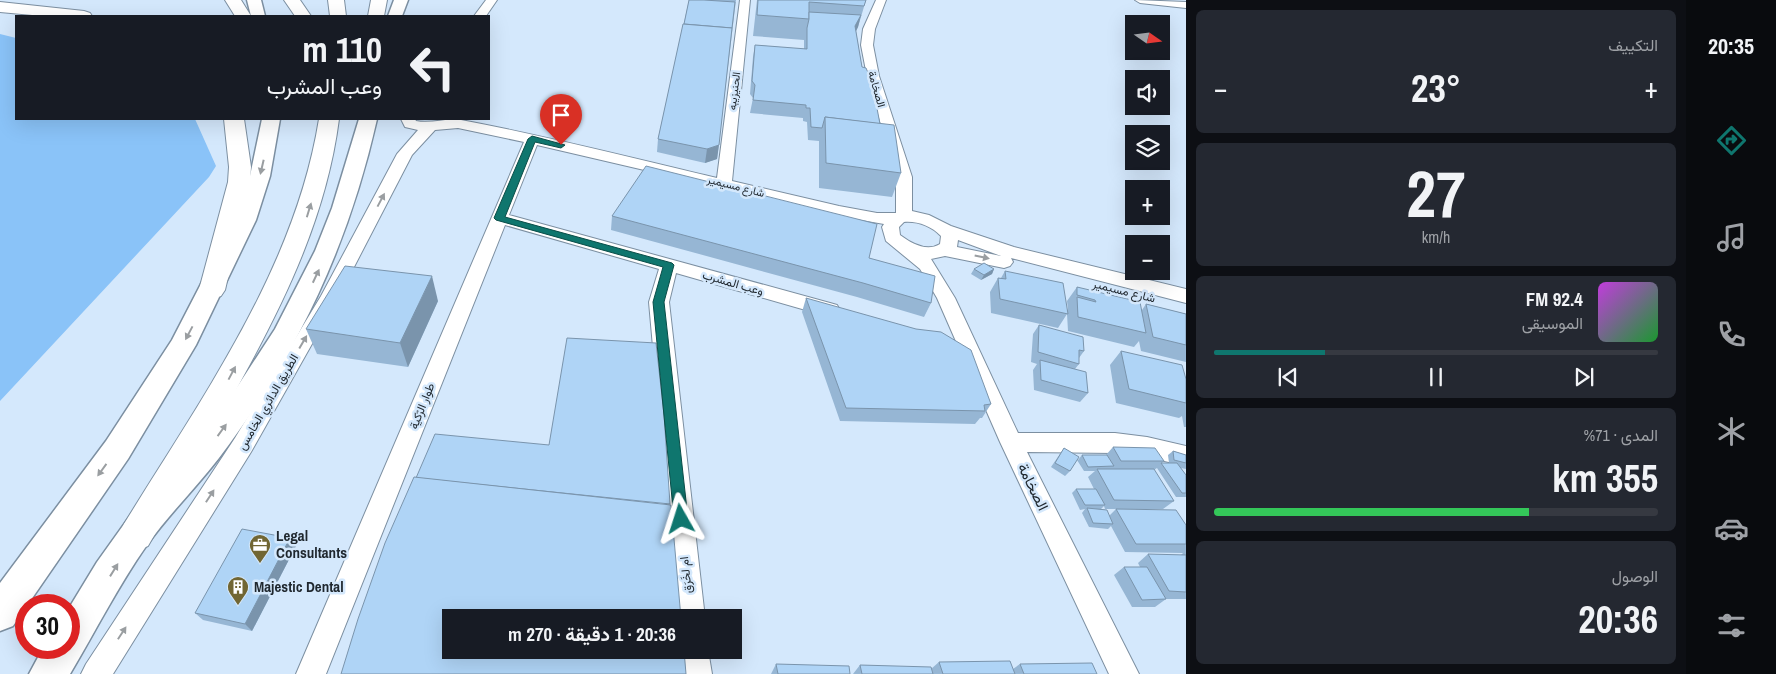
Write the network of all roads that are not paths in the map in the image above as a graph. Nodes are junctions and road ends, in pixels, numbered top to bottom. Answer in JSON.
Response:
{"nodes":[{"id":1,"x":232,"y":0,"type":"edge"},
{"id":2,"x":254,"y":0,"type":"edge"},
{"id":3,"x":292,"y":0,"type":"edge"},
{"id":4,"x":336,"y":0,"type":"edge"},
{"id":5,"x":379,"y":0,"type":"edge"},
{"id":6,"x":401,"y":0,"type":"edge"},
{"id":7,"x":492,"y":0,"type":"edge"},
{"id":8,"x":745,"y":0,"type":"edge"},
{"id":9,"x":1140,"y":0,"type":"edge"},
{"id":10,"x":877,"y":2,"type":"edge"},
{"id":11,"x":1186,"y":5,"type":"edge"},
{"id":12,"x":0,"y":7,"type":"edge"},
{"id":13,"x":75,"y":15,"type":"edge"},
{"id":14,"x":242,"y":15,"type":"edge"},
{"id":15,"x":258,"y":15,"type":"edge"},
{"id":16,"x":302,"y":15,"type":"edge"},
{"id":17,"x":338,"y":15,"type":"edge"},
{"id":18,"x":376,"y":15,"type":"edge"},
{"id":19,"x":395,"y":15,"type":"edge"},
{"id":20,"x":481,"y":15,"type":"edge"},
{"id":21,"x":234,"y":120,"type":"edge"},
{"id":22,"x":271,"y":120,"type":"edge"},
{"id":23,"x":329,"y":120,"type":"edge"},
{"id":24,"x":368,"y":120,"type":"edge"},
{"id":25,"x":408,"y":120,"type":"edge"},
{"id":26,"x":443,"y":122,"type":"edge"},
{"id":27,"x":532,"y":139,"type":"junction"},
{"id":28,"x":904,"y":177,"type":"junction"},
{"id":29,"x":721,"y":187,"type":"junction"},
{"id":30,"x":819,"y":211,"type":"junction"},
{"id":31,"x":499,"y":218,"type":"junction"},
{"id":32,"x":901,"y":218,"type":"junction"},
{"id":33,"x":941,"y":226,"type":"junction"},
{"id":34,"x":892,"y":237,"type":"junction"},
{"id":35,"x":908,"y":248,"type":"junction"},
{"id":36,"x":941,"y":251,"type":"junction"},
{"id":37,"x":669,"y":265,"type":"junction"},
{"id":38,"x":212,"y":290,"type":"junction"},
{"id":39,"x":1186,"y":296,"type":"edge"},
{"id":40,"x":946,"y":298,"type":"junction"},
{"id":41,"x":1186,"y":306,"type":"edge"},
{"id":42,"x":851,"y":316,"type":"edge"},
{"id":43,"x":1011,"y":442,"type":"junction"},
{"id":44,"x":1186,"y":456,"type":"edge"},
{"id":45,"x":136,"y":535,"type":"junction"},
{"id":46,"x":690,"y":609,"type":"edge"},
{"id":47,"x":0,"y":614,"type":"edge"},
{"id":48,"x":80,"y":624,"type":"edge"},
{"id":49,"x":57,"y":659,"type":"edge"},
{"id":50,"x":695,"y":659,"type":"edge"},
{"id":51,"x":48,"y":674,"type":"edge"},
{"id":52,"x":96,"y":674,"type":"edge"},
{"id":53,"x":311,"y":674,"type":"edge"},
{"id":54,"x":697,"y":674,"type":"edge"},
{"id":55,"x":1124,"y":674,"type":"edge"}],
"edges":[{"from":1,"to":14,"type":"highway"},
{"from":2,"to":15,"type":"main road"},
{"from":3,"to":16,"type":"highway"},
{"from":4,"to":17,"type":"highway"},
{"from":5,"to":18,"type":"highway"},
{"from":6,"to":19,"type":"main road"},
{"from":7,"to":20,"type":"street"},
{"from":8,"to":29,"type":"street","name":"الحنيزيبه"},
{"from":9,"to":11,"type":"street"},
{"from":10,"to":28,"type":"street","name":"الصخامة"},
{"from":12,"to":13,"type":"highway"},
{"from":21,"to":38,"type":"highway"},
{"from":22,"to":38,"type":"main road","one_way":true},
{"from":45,"to":23,"type":"highway","one_way":true},
{"from":45,"to":24,"type":"main road","one_way":true},
{"from":25,"to":26,"type":"street","name":"شارع مسيمير"},
{"from":26,"to":27,"type":"street","name":"شارع مسيمير"},
{"from":52,"to":26,"type":"street","name":"الطريق الدائري الخامس","one_way":true},
{"from":27,"to":29,"type":"street","name":"شارع مسيمير"},
{"from":27,"to":31,"type":"street","name":"طوار الرّكية"},
{"from":28,"to":32,"type":"street","name":"الصخامة"},
{"from":28,"to":33,"type":"street","name":"الصخامة"},
{"from":29,"to":30,"type":"street","name":"شارع مسيمير"},
{"from":30,"to":32,"type":"street","name":"شارع مسيمير"},
{"from":30,"to":34,"type":"street","name":"شارع مسيمير"},
{"from":31,"to":37,"type":"street","name":"وعب المشرب"},
{"from":31,"to":53,"type":"street","name":"طوار الرّكية"},
{"from":32,"to":33,"type":"street","name":"شارع مسيمير"},
{"from":32,"to":34,"type":"street","name":"الصخامة"},
{"from":33,"to":36,"type":"street","name":"الصخامة"},
{"from":33,"to":39,"type":"street","name":"شارع مسيمير"},
{"from":34,"to":35,"type":"street","name":"شارع مسيمير"},
{"from":35,"to":36,"type":"street","name":"شارع مسيمير"},
{"from":35,"to":40,"type":"street","name":"الصخامة"},
{"from":36,"to":40,"type":"street","name":"الصخامة"},
{"from":36,"to":41,"type":"street","name":"شارع مسيمير","one_way":true},
{"from":37,"to":42,"type":"street","name":"وعب المشرب"},
{"from":37,"to":46,"type":"street","name":"ام لخَرَق"},
{"from":38,"to":47,"type":"main road","one_way":true},
{"from":40,"to":43,"type":"street","name":"الصخامة"},
{"from":43,"to":44,"type":"street"},
{"from":43,"to":55,"type":"street","name":"الصخامة"},
{"from":48,"to":45,"type":"main road","one_way":true},
{"from":49,"to":51,"type":"main road"},
{"from":50,"to":54,"type":"street"}]}
